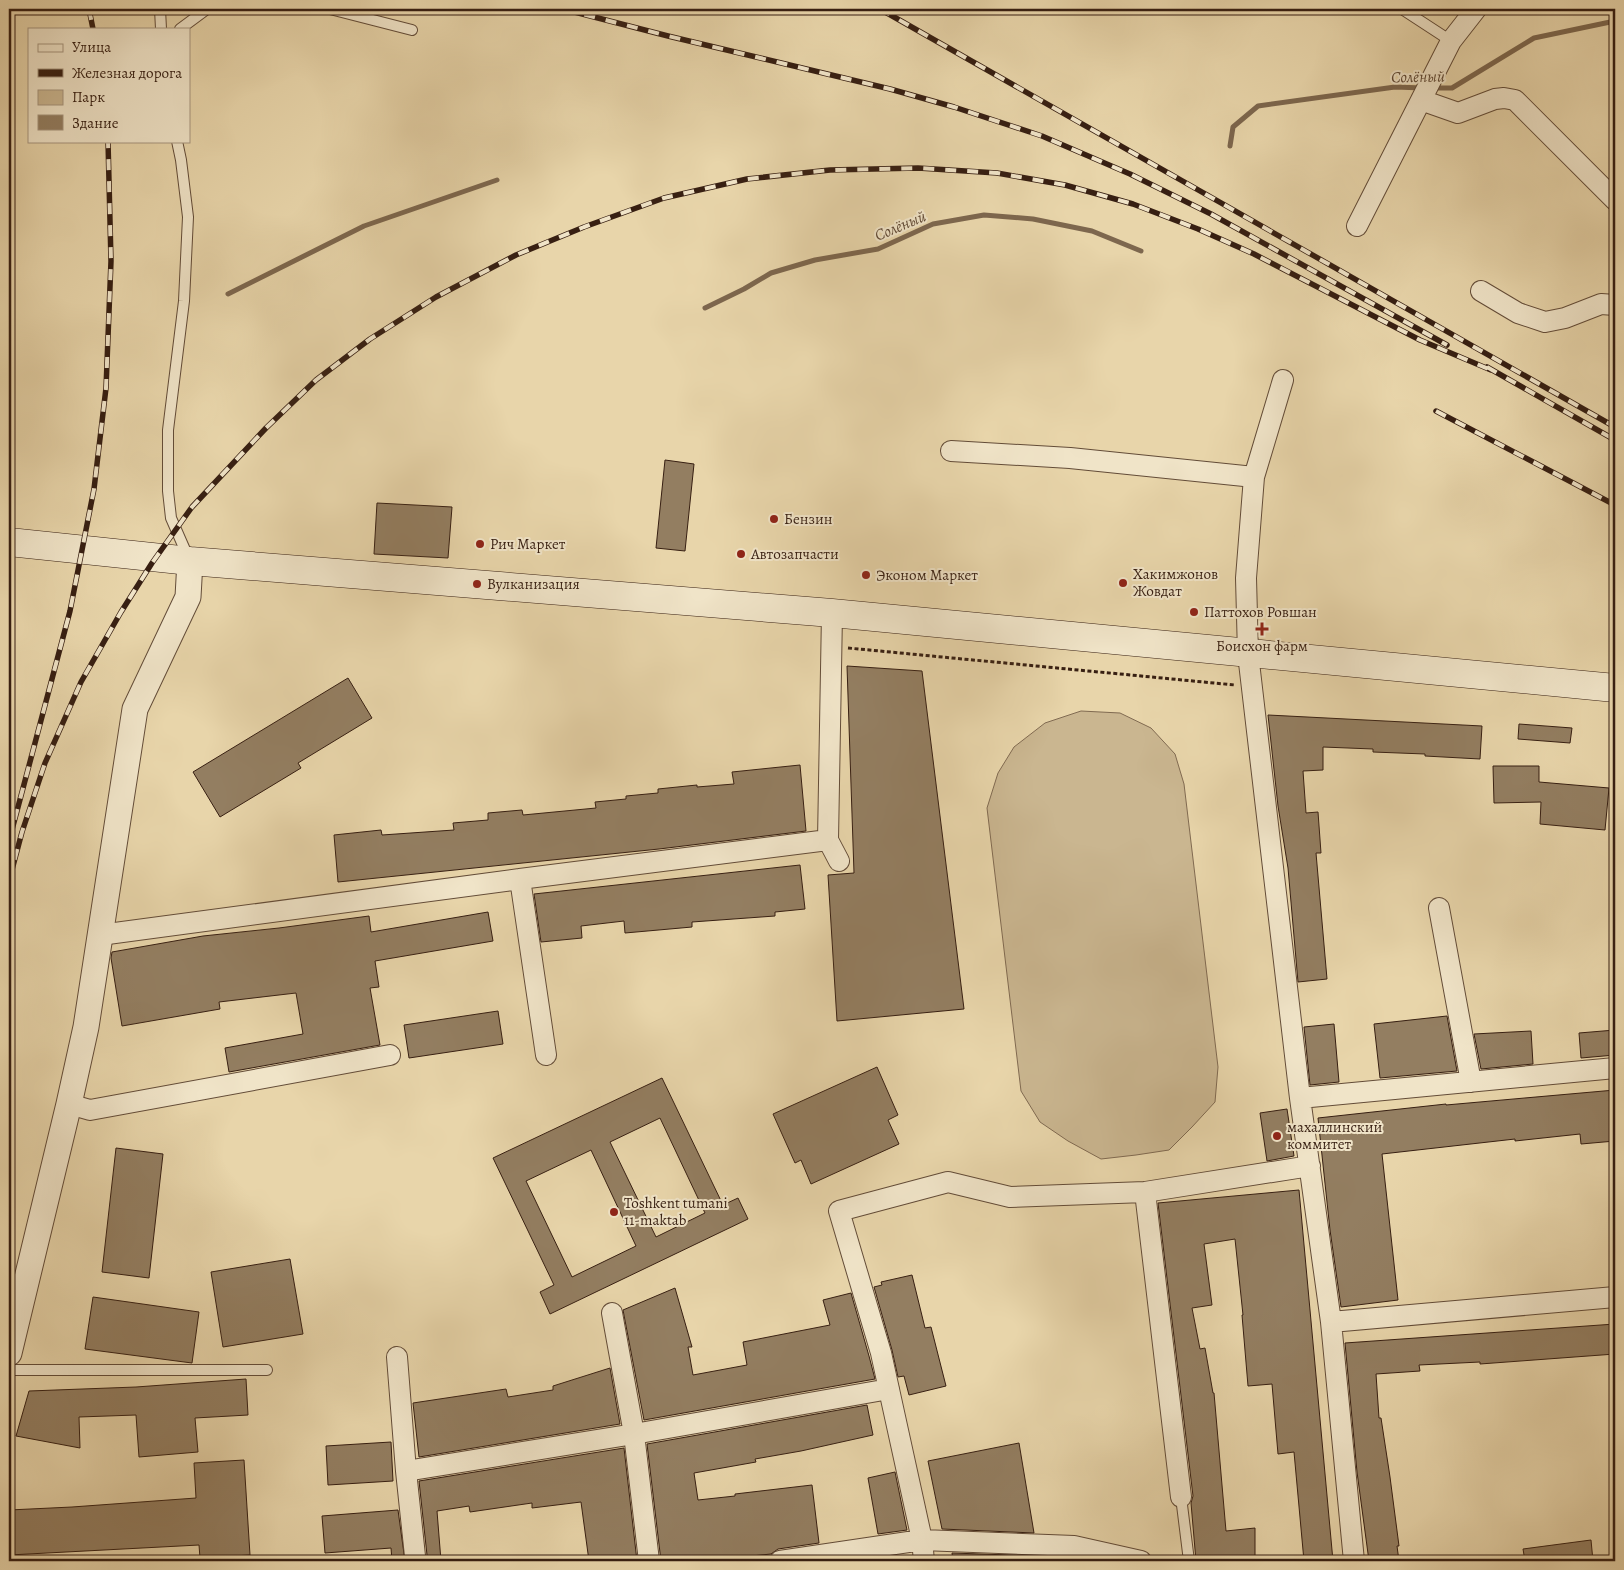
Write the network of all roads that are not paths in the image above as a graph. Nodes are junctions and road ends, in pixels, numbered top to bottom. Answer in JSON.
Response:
{"nodes":[{"id":1,"x":160,"y":9,"type":"edge"},
{"id":2,"x":207,"y":9,"type":"edge"},
{"id":3,"x":330,"y":9,"type":"edge"},
{"id":4,"x":1402,"y":9,"type":"edge"},
{"id":5,"x":1476,"y":9,"type":"edge"},
{"id":6,"x":161,"y":28,"type":"edge"},
{"id":7,"x":181,"y":28,"type":"edge"},
{"id":8,"x":412,"y":30,"type":"dead end"},
{"id":9,"x":1447,"y":49,"type":"junction"},
{"id":10,"x":1422,"y":97,"type":"junction"},
{"id":11,"x":177,"y":142,"type":"edge"},
{"id":12,"x":1615,"y":200,"type":"edge"},
{"id":13,"x":1357,"y":226,"type":"dead end"},
{"id":14,"x":1482,"y":291,"type":"dead end"},
{"id":15,"x":1615,"y":305,"type":"edge"},
{"id":16,"x":1283,"y":380,"type":"dead end"},
{"id":17,"x":952,"y":451,"type":"dead end"},
{"id":18,"x":1254,"y":477,"type":"junction"},
{"id":19,"x":9,"y":542,"type":"edge"},
{"id":20,"x":190,"y":561,"type":"junction"},
{"id":21,"x":832,"y":613,"type":"junction"},
{"id":22,"x":1248,"y":654,"type":"junction"},
{"id":23,"x":1615,"y":688,"type":"edge"},
{"id":24,"x":828,"y":840,"type":"junction"},
{"id":25,"x":839,"y":861,"type":"dead end"},
{"id":26,"x":520,"y":879,"type":"junction"},
{"id":27,"x":1439,"y":908,"type":"dead end"},
{"id":28,"x":100,"y":936,"type":"junction"},
{"id":29,"x":546,"y":1054,"type":"dead end"},
{"id":30,"x":390,"y":1055,"type":"dead end"},
{"id":31,"x":1615,"y":1068,"type":"edge"},
{"id":32,"x":1471,"y":1082,"type":"junction"},
{"id":33,"x":1300,"y":1098,"type":"junction"},
{"id":34,"x":69,"y":1104,"type":"junction"},
{"id":35,"x":1310,"y":1166,"type":"junction"},
{"id":36,"x":1145,"y":1192,"type":"junction"},
{"id":37,"x":1615,"y":1297,"type":"edge"},
{"id":38,"x":612,"y":1313,"type":"dead end"},
{"id":39,"x":1332,"y":1322,"type":"junction"},
{"id":40,"x":9,"y":1353,"type":"edge"},
{"id":41,"x":397,"y":1357,"type":"dead end"},
{"id":42,"x":9,"y":1370,"type":"edge"},
{"id":43,"x":267,"y":1370,"type":"dead end"},
{"id":44,"x":888,"y":1389,"type":"junction"},
{"id":45,"x":634,"y":1434,"type":"junction"},
{"id":46,"x":406,"y":1471,"type":"junction"},
{"id":47,"x":1181,"y":1497,"type":"joint"},
{"id":48,"x":922,"y":1540,"type":"junction"},
{"id":49,"x":415,"y":1556,"type":"dead end"},
{"id":50,"x":649,"y":1561,"type":"edge"},
{"id":51,"x":780,"y":1561,"type":"edge"},
{"id":52,"x":924,"y":1561,"type":"edge"},
{"id":53,"x":1141,"y":1561,"type":"edge"},
{"id":54,"x":1189,"y":1561,"type":"edge"},
{"id":55,"x":1354,"y":1561,"type":"edge"}],
"edges":[{"from":1,"to":6,"type":"lane"},
{"from":2,"to":7,"type":"lane"},
{"from":3,"to":8,"type":"lane"},
{"from":4,"to":9,"type":"lane"},
{"from":5,"to":9,"type":"street"},
{"from":9,"to":10,"type":"street"},
{"from":10,"to":12,"type":"street"},
{"from":10,"to":13,"type":"street"},
{"from":11,"to":20,"type":"lane"},
{"from":14,"to":15,"type":"street"},
{"from":16,"to":18,"type":"street"},
{"from":17,"to":18,"type":"street"},
{"from":18,"to":22,"type":"street"},
{"from":19,"to":20,"type":"main road"},
{"from":20,"to":21,"type":"main road"},
{"from":20,"to":28,"type":"street"},
{"from":21,"to":22,"type":"main road"},
{"from":21,"to":24,"type":"street"},
{"from":22,"to":23,"type":"main road"},
{"from":22,"to":33,"type":"street"},
{"from":24,"to":25,"type":"street"},
{"from":24,"to":26,"type":"street"},
{"from":26,"to":28,"type":"street"},
{"from":26,"to":29,"type":"street"},
{"from":27,"to":32,"type":"street"},
{"from":28,"to":34,"type":"street"},
{"from":30,"to":34,"type":"street"},
{"from":31,"to":32,"type":"street"},
{"from":32,"to":33,"type":"street"},
{"from":33,"to":35,"type":"street"},
{"from":34,"to":40,"type":"street"},
{"from":35,"to":36,"type":"street"},
{"from":35,"to":39,"type":"street"},
{"from":36,"to":44,"type":"street"},
{"from":36,"to":47,"type":"street"},
{"from":37,"to":39,"type":"street"},
{"from":38,"to":45,"type":"street"},
{"from":39,"to":55,"type":"street"},
{"from":41,"to":46,"type":"street"},
{"from":42,"to":43,"type":"lane"},
{"from":44,"to":45,"type":"street"},
{"from":44,"to":48,"type":"street"},
{"from":45,"to":46,"type":"street"},
{"from":45,"to":50,"type":"street"},
{"from":46,"to":49,"type":"street"},
{"from":47,"to":54,"type":"lane"},
{"from":48,"to":51,"type":"street"},
{"from":48,"to":52,"type":"street"},
{"from":48,"to":53,"type":"street"}]}
